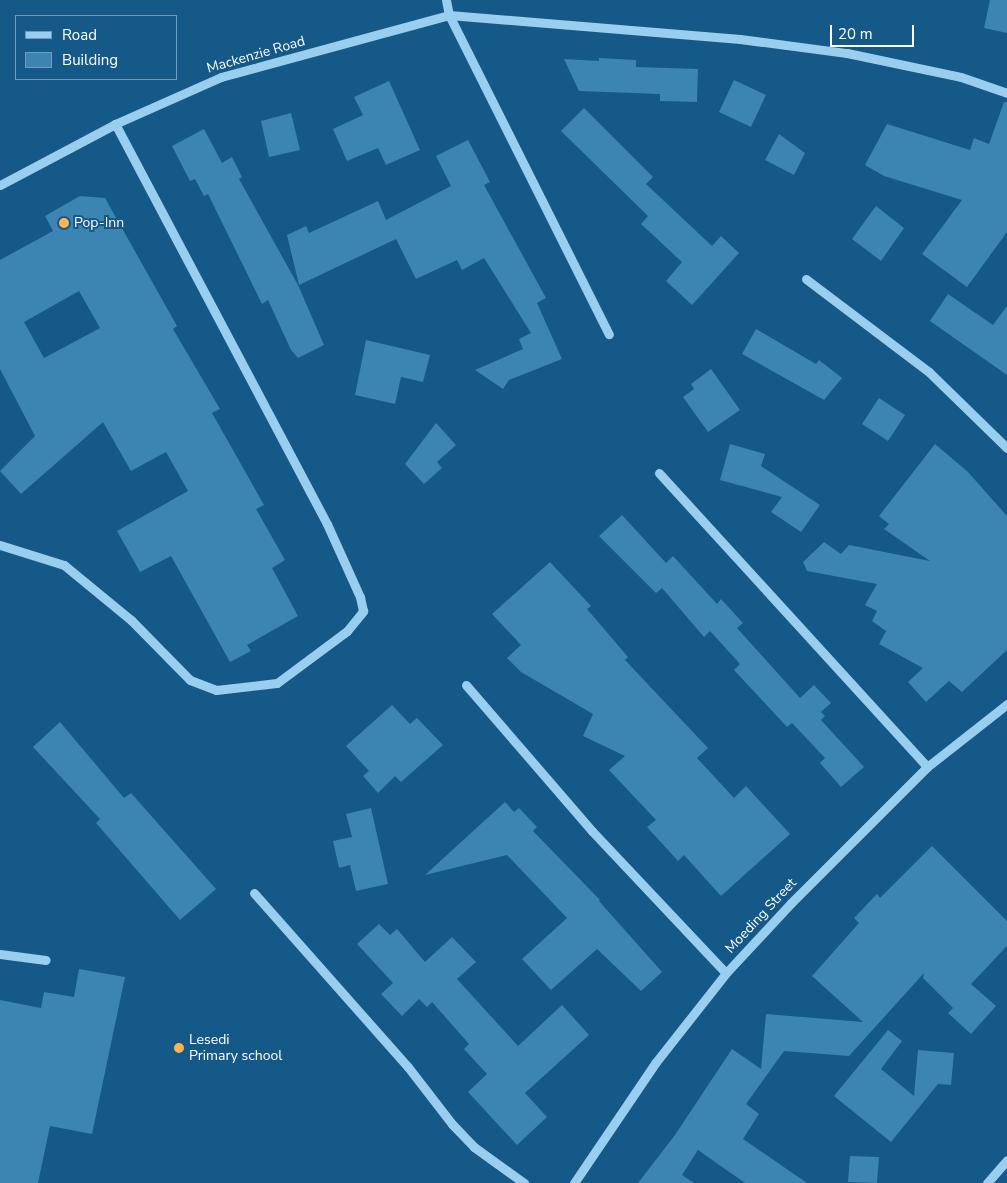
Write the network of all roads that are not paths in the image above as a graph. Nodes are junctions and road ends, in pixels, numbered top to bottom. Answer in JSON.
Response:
{"nodes":[{"id":1,"x":446,"y":0,"type":"edge"},
{"id":2,"x":449,"y":15,"type":"junction"},
{"id":3,"x":1007,"y":93,"type":"edge"},
{"id":4,"x":115,"y":124,"type":"junction"},
{"id":5,"x":0,"y":185,"type":"edge"},
{"id":6,"x":806,"y":279,"type":"dead end"},
{"id":7,"x":609,"y":334,"type":"dead end"},
{"id":8,"x":1007,"y":448,"type":"edge"},
{"id":9,"x":659,"y":473,"type":"dead end"},
{"id":10,"x":0,"y":544,"type":"edge"},
{"id":11,"x":466,"y":685,"type":"dead end"},
{"id":12,"x":1007,"y":704,"type":"edge"},
{"id":13,"x":927,"y":767,"type":"junction"},
{"id":14,"x":254,"y":893,"type":"dead end"},
{"id":15,"x":0,"y":954,"type":"edge"},
{"id":16,"x":46,"y":960,"type":"dead end"},
{"id":17,"x":726,"y":973,"type":"junction"},
{"id":18,"x":1007,"y":1160,"type":"edge"},
{"id":19,"x":524,"y":1183,"type":"edge"},
{"id":20,"x":574,"y":1183,"type":"edge"},
{"id":21,"x":987,"y":1183,"type":"edge"}],
"edges":[{"from":1,"to":2,"type":"street"},
{"from":2,"to":3,"type":"street","name":"Mackenzie Road"},
{"from":2,"to":4,"type":"street","name":"Mackenzie Road"},
{"from":2,"to":7,"type":"street"},
{"from":4,"to":5,"type":"street","name":"Mackenzie Road"},
{"from":4,"to":10,"type":"street"},
{"from":6,"to":8,"type":"street"},
{"from":9,"to":13,"type":"street"},
{"from":11,"to":17,"type":"street"},
{"from":12,"to":13,"type":"street","name":"Moeding Street"},
{"from":13,"to":17,"type":"street","name":"Moeding Street"},
{"from":14,"to":19,"type":"street"},
{"from":15,"to":16,"type":"street"},
{"from":17,"to":20,"type":"street","name":"Moeding Street"},
{"from":18,"to":21,"type":"street"}]}
